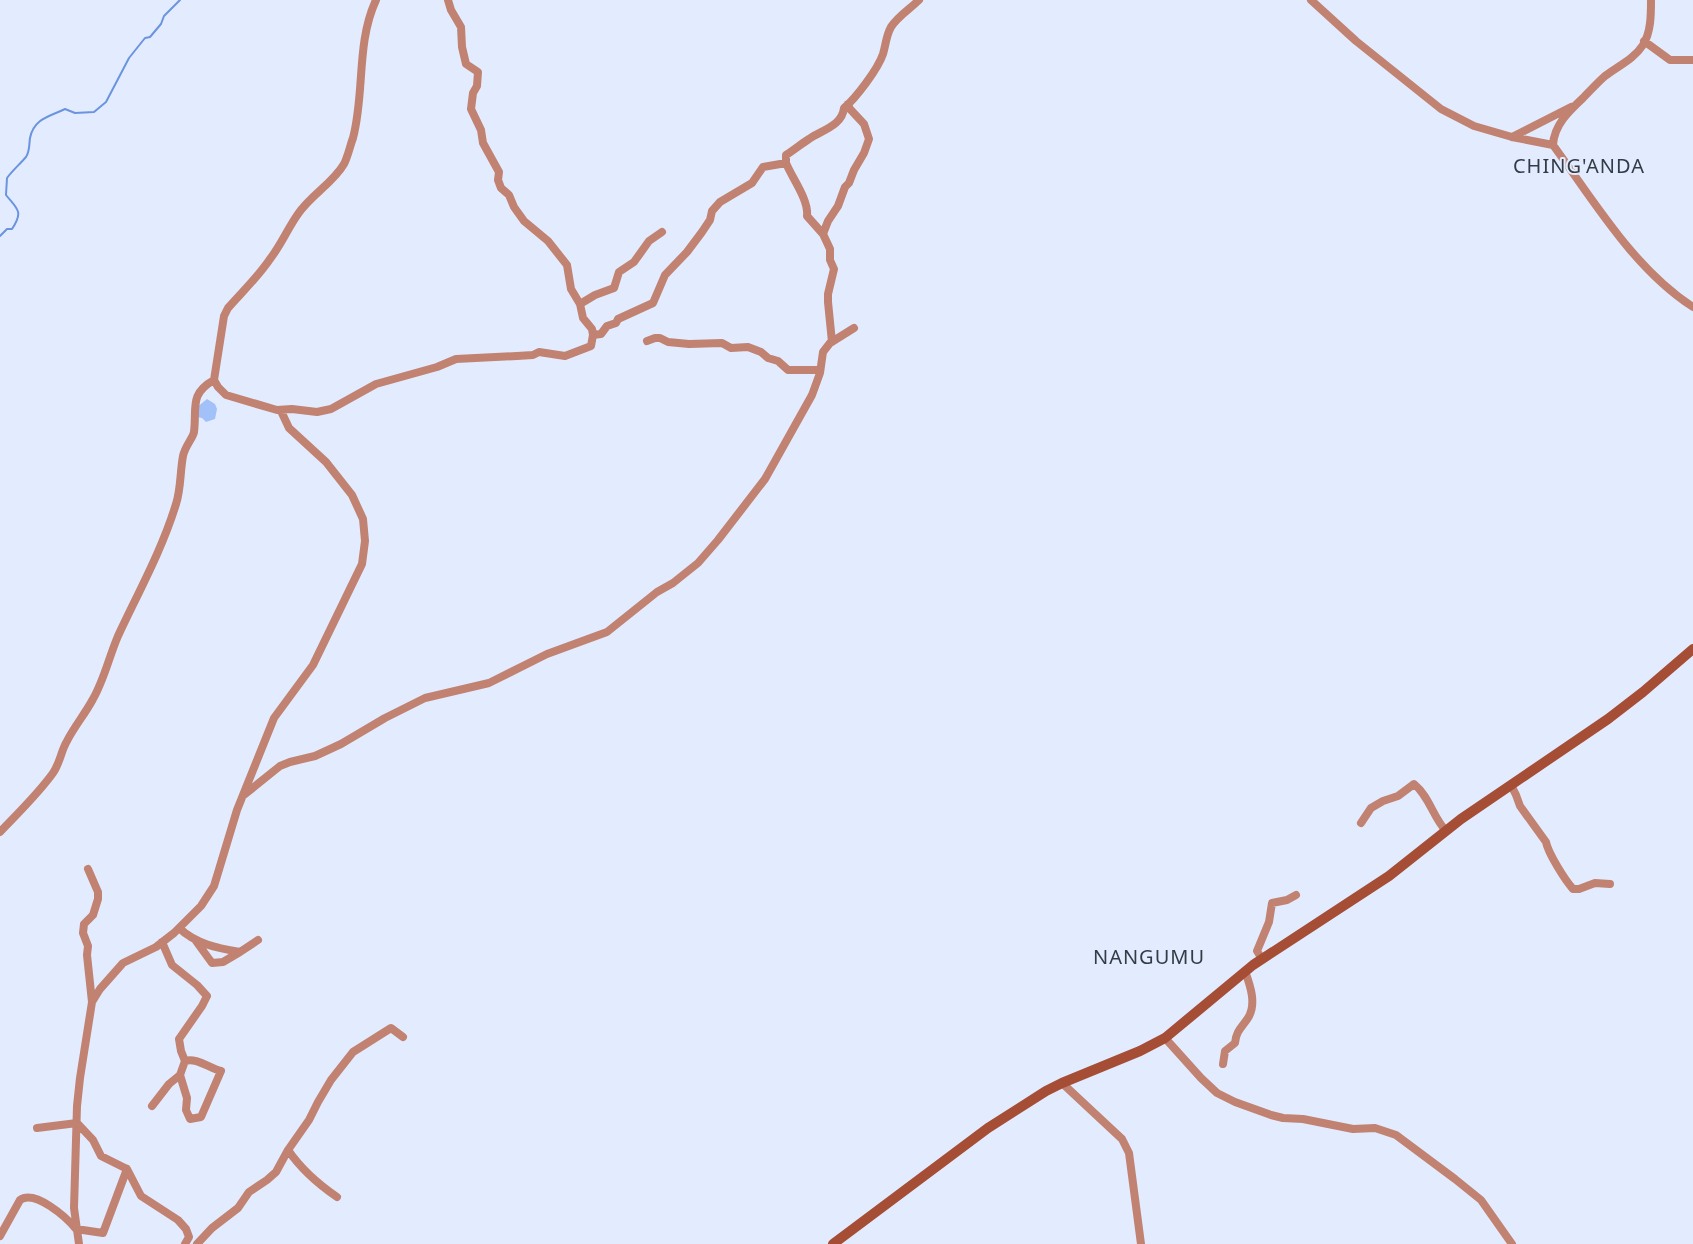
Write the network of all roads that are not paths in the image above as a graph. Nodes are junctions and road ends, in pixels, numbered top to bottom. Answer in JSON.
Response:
{"nodes":[{"id":1,"x":376,"y":0,"type":"edge"},
{"id":2,"x":448,"y":0,"type":"edge"},
{"id":3,"x":920,"y":0,"type":"edge"},
{"id":4,"x":1311,"y":0,"type":"edge"},
{"id":5,"x":1651,"y":0,"type":"edge"},
{"id":6,"x":1644,"y":42,"type":"junction"},
{"id":7,"x":1693,"y":60,"type":"edge"},
{"id":8,"x":848,"y":104,"type":"junction"},
{"id":9,"x":1573,"y":106,"type":"junction"},
{"id":10,"x":1512,"y":137,"type":"junction"},
{"id":11,"x":1553,"y":145,"type":"junction"},
{"id":12,"x":786,"y":163,"type":"junction"},
{"id":13,"x":662,"y":232,"type":"dead end"},
{"id":14,"x":823,"y":234,"type":"junction"},
{"id":15,"x":580,"y":304,"type":"junction"},
{"id":16,"x":1693,"y":306,"type":"edge"},
{"id":17,"x":854,"y":328,"type":"dead end"},
{"id":18,"x":593,"y":335,"type":"junction"},
{"id":19,"x":647,"y":341,"type":"dead end"},
{"id":20,"x":832,"y":342,"type":"junction"},
{"id":21,"x":820,"y":370,"type":"junction"},
{"id":22,"x":214,"y":380,"type":"junction"},
{"id":23,"x":281,"y":411,"type":"junction"},
{"id":24,"x":1693,"y":649,"type":"edge"},
{"id":25,"x":1511,"y":785,"type":"junction"},
{"id":26,"x":242,"y":796,"type":"junction"},
{"id":27,"x":1361,"y":823,"type":"dead end"},
{"id":28,"x":1446,"y":831,"type":"junction"},
{"id":29,"x":0,"y":832,"type":"edge"},
{"id":30,"x":88,"y":869,"type":"dead end"},
{"id":31,"x":1610,"y":884,"type":"dead end"},
{"id":32,"x":1296,"y":895,"type":"dead end"},
{"id":33,"x":179,"y":928,"type":"junction"},
{"id":34,"x":194,"y":940,"type":"junction"},
{"id":35,"x":258,"y":940,"type":"dead end"},
{"id":36,"x":162,"y":942,"type":"junction"},
{"id":37,"x":240,"y":952,"type":"junction"},
{"id":38,"x":1262,"y":959,"type":"junction"},
{"id":39,"x":1245,"y":971,"type":"junction"},
{"id":40,"x":92,"y":1002,"type":"junction"},
{"id":41,"x":403,"y":1037,"type":"dead end"},
{"id":42,"x":1165,"y":1038,"type":"junction"},
{"id":43,"x":186,"y":1061,"type":"junction"},
{"id":44,"x":1223,"y":1064,"type":"dead end"},
{"id":45,"x":180,"y":1075,"type":"junction"},
{"id":46,"x":1062,"y":1083,"type":"junction"},
{"id":47,"x":152,"y":1106,"type":"dead end"},
{"id":48,"x":77,"y":1124,"type":"junction"},
{"id":49,"x":37,"y":1128,"type":"dead end"},
{"id":50,"x":288,"y":1150,"type":"junction"},
{"id":51,"x":127,"y":1170,"type":"junction"},
{"id":52,"x":337,"y":1196,"type":"dead end"},
{"id":53,"x":76,"y":1229,"type":"junction"},
{"id":54,"x":0,"y":1236,"type":"edge"},
{"id":55,"x":199,"y":1243,"type":"edge"},
{"id":56,"x":79,"y":1244,"type":"edge"},
{"id":57,"x":185,"y":1244,"type":"edge"},
{"id":58,"x":833,"y":1244,"type":"edge"},
{"id":59,"x":1142,"y":1244,"type":"edge"},
{"id":60,"x":1512,"y":1244,"type":"edge"}],
"edges":[{"from":1,"to":22,"type":"street"},
{"from":2,"to":15,"type":"street"},
{"from":3,"to":8,"type":"street"},
{"from":4,"to":10,"type":"street"},
{"from":5,"to":6,"type":"street"},
{"from":6,"to":7,"type":"street"},
{"from":6,"to":9,"type":"street"},
{"from":8,"to":12,"type":"street"},
{"from":8,"to":14,"type":"street"},
{"from":9,"to":10,"type":"street"},
{"from":9,"to":11,"type":"street"},
{"from":10,"to":11,"type":"street"},
{"from":11,"to":16,"type":"street"},
{"from":12,"to":14,"type":"street"},
{"from":12,"to":18,"type":"street"},
{"from":13,"to":15,"type":"street"},
{"from":14,"to":20,"type":"street"},
{"from":15,"to":18,"type":"street"},
{"from":17,"to":20,"type":"street"},
{"from":18,"to":23,"type":"street"},
{"from":19,"to":21,"type":"street"},
{"from":20,"to":21,"type":"street"},
{"from":21,"to":26,"type":"street"},
{"from":22,"to":23,"type":"street"},
{"from":22,"to":29,"type":"street"},
{"from":23,"to":26,"type":"street"},
{"from":24,"to":25,"type":"street"},
{"from":25,"to":28,"type":"street"},
{"from":25,"to":31,"type":"street"},
{"from":26,"to":33,"type":"street"},
{"from":27,"to":28,"type":"street"},
{"from":28,"to":38,"type":"street"},
{"from":30,"to":40,"type":"street"},
{"from":32,"to":38,"type":"street"},
{"from":33,"to":34,"type":"street"},
{"from":33,"to":36,"type":"street"},
{"from":34,"to":37,"type":"street"},
{"from":34,"to":37,"type":"street"},
{"from":35,"to":37,"type":"street"},
{"from":36,"to":40,"type":"street"},
{"from":36,"to":43,"type":"street"},
{"from":38,"to":39,"type":"street"},
{"from":39,"to":42,"type":"street"},
{"from":39,"to":44,"type":"street"},
{"from":40,"to":48,"type":"street"},
{"from":41,"to":50,"type":"street"},
{"from":42,"to":46,"type":"street"},
{"from":42,"to":60,"type":"street"},
{"from":43,"to":45,"type":"street"},
{"from":43,"to":45,"type":"street"},
{"from":45,"to":47,"type":"street"},
{"from":46,"to":58,"type":"street"},
{"from":46,"to":59,"type":"street"},
{"from":48,"to":49,"type":"street"},
{"from":48,"to":51,"type":"street"},
{"from":48,"to":53,"type":"street"},
{"from":50,"to":52,"type":"street"},
{"from":50,"to":55,"type":"street"},
{"from":51,"to":53,"type":"street"},
{"from":51,"to":57,"type":"street"},
{"from":53,"to":54,"type":"street"},
{"from":53,"to":56,"type":"street"}]}
